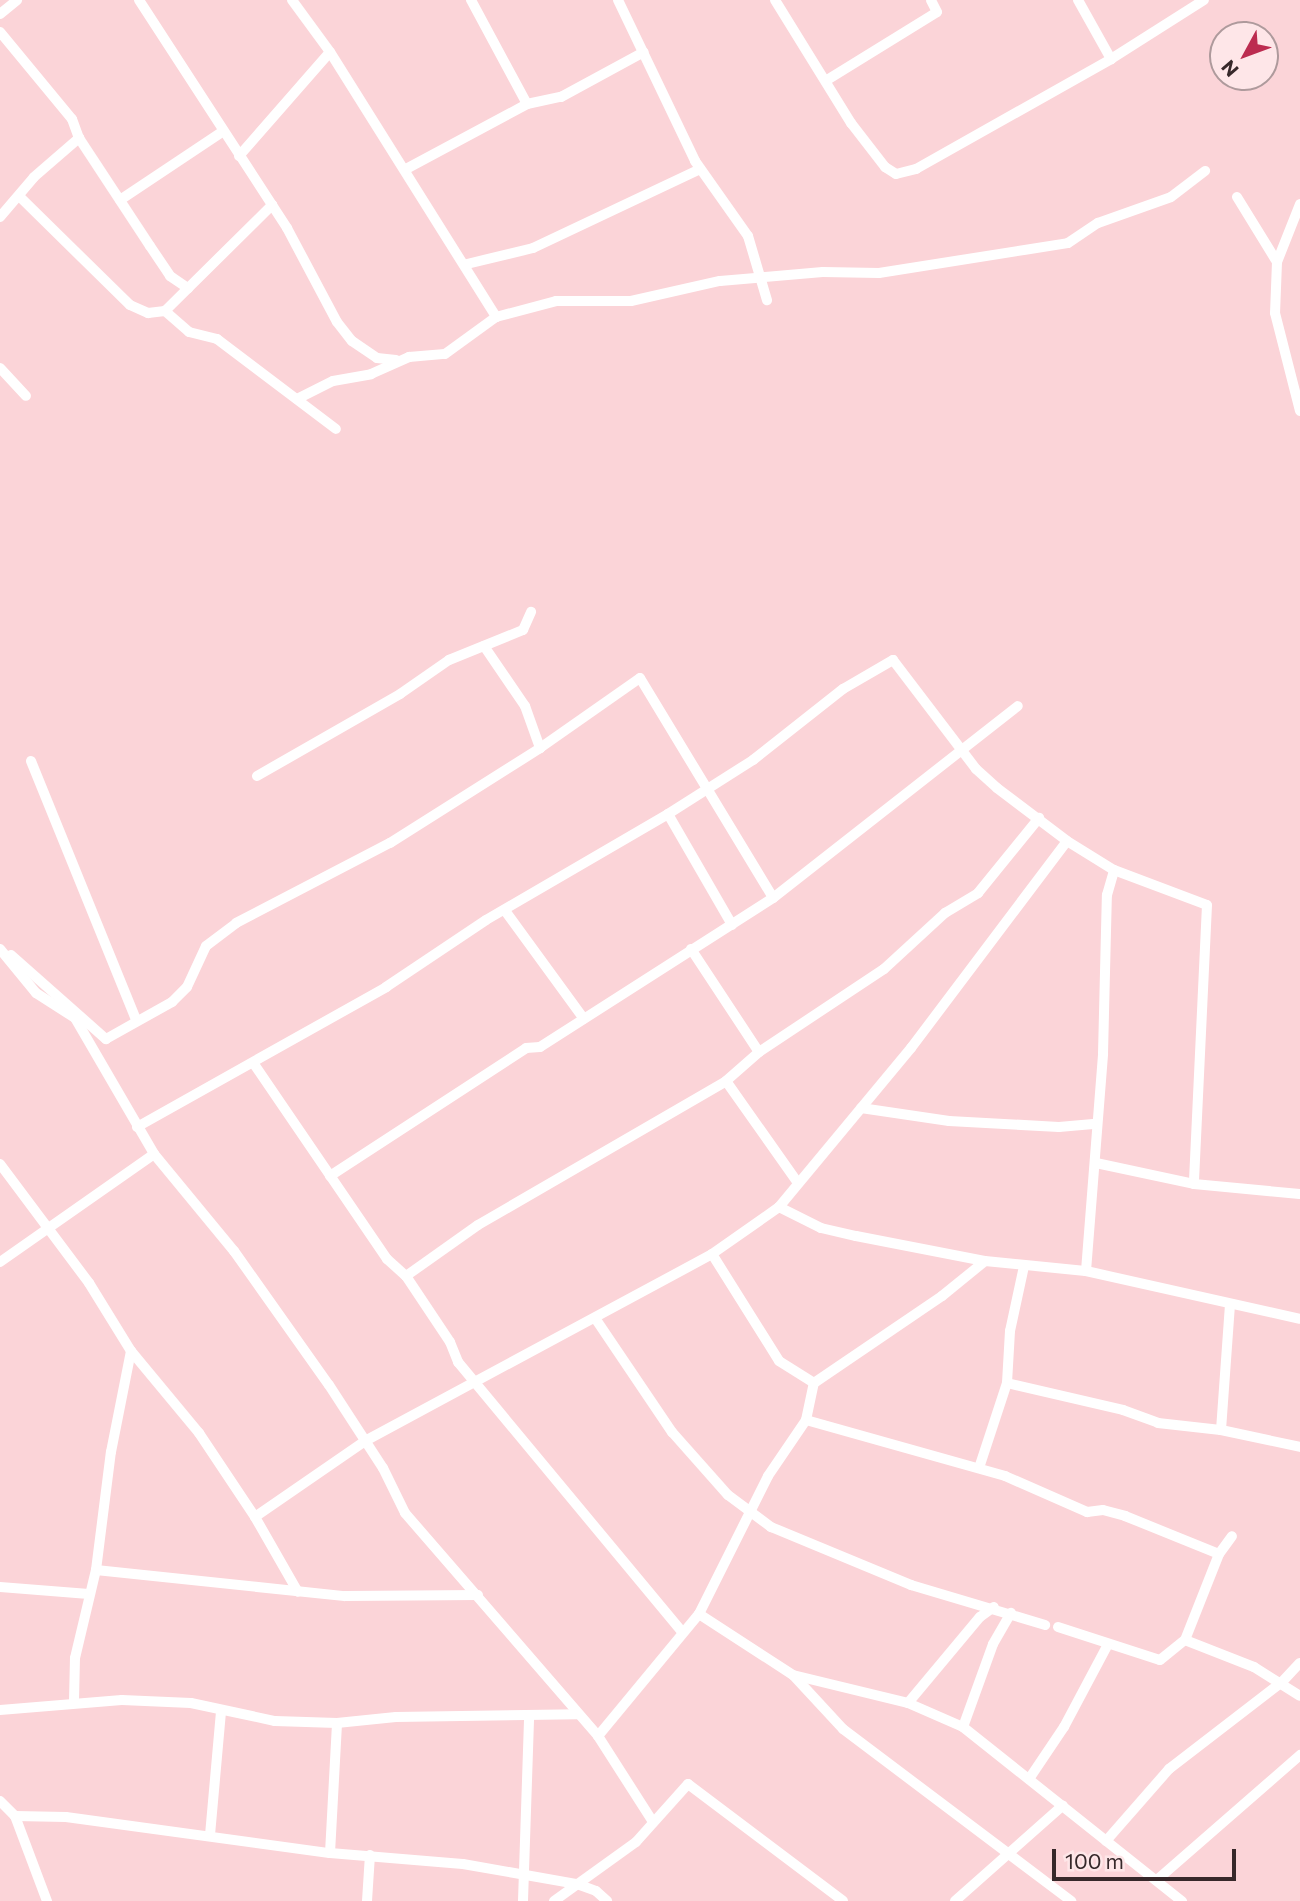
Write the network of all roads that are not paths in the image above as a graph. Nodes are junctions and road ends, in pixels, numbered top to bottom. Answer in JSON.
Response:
{"nodes":[{"id":1,"x":17,"y":0,"type":"edge"},
{"id":2,"x":139,"y":0,"type":"edge"},
{"id":3,"x":292,"y":0,"type":"edge"},
{"id":4,"x":471,"y":0,"type":"edge"},
{"id":5,"x":618,"y":0,"type":"edge"},
{"id":6,"x":775,"y":0,"type":"edge"},
{"id":7,"x":931,"y":0,"type":"edge"},
{"id":8,"x":1078,"y":0,"type":"edge"},
{"id":9,"x":1204,"y":0,"type":"edge"},
{"id":10,"x":0,"y":14,"type":"edge"},
{"id":11,"x":0,"y":32,"type":"edge"},
{"id":12,"x":330,"y":52,"type":"junction"},
{"id":13,"x":643,"y":52,"type":"junction"},
{"id":14,"x":1111,"y":59,"type":"junction"},
{"id":15,"x":827,"y":80,"type":"junction"},
{"id":16,"x":527,"y":104,"type":"junction"},
{"id":17,"x":222,"y":132,"type":"junction"},
{"id":18,"x":79,"y":138,"type":"junction"},
{"id":19,"x":239,"y":156,"type":"junction"},
{"id":20,"x":406,"y":169,"type":"junction"},
{"id":21,"x":700,"y":169,"type":"junction"},
{"id":22,"x":1205,"y":171,"type":"dead end"},
{"id":23,"x":20,"y":197,"type":"junction"},
{"id":24,"x":1237,"y":197,"type":"dead end"},
{"id":25,"x":120,"y":200,"type":"junction"},
{"id":26,"x":1300,"y":204,"type":"edge"},
{"id":27,"x":272,"y":205,"type":"junction"},
{"id":28,"x":0,"y":217,"type":"edge"},
{"id":29,"x":1278,"y":262,"type":"junction"},
{"id":30,"x":467,"y":264,"type":"junction"},
{"id":31,"x":764,"y":278,"type":"junction"},
{"id":32,"x":188,"y":288,"type":"junction"},
{"id":33,"x":767,"y":300,"type":"dead end"},
{"id":34,"x":165,"y":311,"type":"junction"},
{"id":35,"x":496,"y":317,"type":"junction"},
{"id":36,"x":398,"y":360,"type":"junction"},
{"id":37,"x":0,"y":368,"type":"edge"},
{"id":38,"x":26,"y":396,"type":"dead end"},
{"id":39,"x":297,"y":399,"type":"junction"},
{"id":40,"x":1300,"y":411,"type":"edge"},
{"id":41,"x":336,"y":429,"type":"dead end"},
{"id":42,"x":531,"y":612,"type":"dead end"},
{"id":43,"x":484,"y":646,"type":"junction"},
{"id":44,"x":1018,"y":706,"type":"dead end"},
{"id":45,"x":540,"y":748,"type":"junction"},
{"id":46,"x":963,"y":752,"type":"junction"},
{"id":47,"x":31,"y":761,"type":"dead end"},
{"id":48,"x":257,"y":776,"type":"dead end"},
{"id":49,"x":704,"y":790,"type":"junction"},
{"id":50,"x":668,"y":814,"type":"junction"},
{"id":51,"x":1039,"y":818,"type":"junction"},
{"id":52,"x":1067,"y":841,"type":"junction"},
{"id":53,"x":1114,"y":870,"type":"junction"},
{"id":54,"x":773,"y":898,"type":"junction"},
{"id":55,"x":506,"y":912,"type":"junction"},
{"id":56,"x":732,"y":925,"type":"junction"},
{"id":57,"x":0,"y":947,"type":"edge"},
{"id":58,"x":691,"y":949,"type":"junction"},
{"id":59,"x":583,"y":1018,"type":"junction"},
{"id":60,"x":136,"y":1019,"type":"junction"},
{"id":61,"x":759,"y":1052,"type":"junction"},
{"id":62,"x":254,"y":1064,"type":"junction"},
{"id":63,"x":726,"y":1081,"type":"junction"},
{"id":64,"x":861,"y":1108,"type":"junction"},
{"id":65,"x":1096,"y":1124,"type":"junction"},
{"id":66,"x":137,"y":1127,"type":"junction"},
{"id":67,"x":154,"y":1154,"type":"junction"},
{"id":68,"x":1096,"y":1163,"type":"junction"},
{"id":69,"x":0,"y":1164,"type":"edge"},
{"id":70,"x":330,"y":1176,"type":"junction"},
{"id":71,"x":798,"y":1183,"type":"junction"},
{"id":72,"x":1194,"y":1184,"type":"junction"},
{"id":73,"x":1300,"y":1194,"type":"edge"},
{"id":74,"x":779,"y":1208,"type":"junction"},
{"id":75,"x":46,"y":1228,"type":"junction"},
{"id":76,"x":712,"y":1254,"type":"junction"},
{"id":77,"x":985,"y":1261,"type":"junction"},
{"id":78,"x":0,"y":1262,"type":"edge"},
{"id":79,"x":1024,"y":1266,"type":"junction"},
{"id":80,"x":1086,"y":1271,"type":"junction"},
{"id":81,"x":406,"y":1276,"type":"junction"},
{"id":82,"x":1230,"y":1304,"type":"junction"},
{"id":83,"x":595,"y":1318,"type":"junction"},
{"id":84,"x":1300,"y":1319,"type":"edge"},
{"id":85,"x":131,"y":1351,"type":"junction"},
{"id":86,"x":475,"y":1380,"type":"junction"},
{"id":87,"x":814,"y":1383,"type":"junction"},
{"id":88,"x":1007,"y":1383,"type":"junction"},
{"id":89,"x":806,"y":1420,"type":"junction"},
{"id":90,"x":1221,"y":1430,"type":"junction"},
{"id":91,"x":365,"y":1441,"type":"junction"},
{"id":92,"x":1300,"y":1447,"type":"edge"},
{"id":93,"x":979,"y":1468,"type":"junction"},
{"id":94,"x":751,"y":1513,"type":"junction"},
{"id":95,"x":255,"y":1517,"type":"junction"},
{"id":96,"x":1232,"y":1536,"type":"dead end"},
{"id":97,"x":1219,"y":1554,"type":"junction"},
{"id":98,"x":96,"y":1570,"type":"junction"},
{"id":99,"x":0,"y":1587,"type":"edge"},
{"id":100,"x":298,"y":1592,"type":"junction"},
{"id":101,"x":89,"y":1594,"type":"junction"},
{"id":102,"x":478,"y":1595,"type":"junction"},
{"id":103,"x":994,"y":1607,"type":"junction"},
{"id":104,"x":1011,"y":1613,"type":"junction"},
{"id":105,"x":699,"y":1614,"type":"junction"},
{"id":106,"x":1045,"y":1625,"type":"dead end"},
{"id":107,"x":1058,"y":1627,"type":"dead end"},
{"id":108,"x":682,"y":1632,"type":"junction"},
{"id":109,"x":1185,"y":1640,"type":"junction"},
{"id":110,"x":1107,"y":1646,"type":"junction"},
{"id":111,"x":1300,"y":1662,"type":"edge"},
{"id":112,"x":793,"y":1675,"type":"junction"},
{"id":113,"x":1282,"y":1682,"type":"junction"},
{"id":114,"x":1300,"y":1696,"type":"edge"},
{"id":115,"x":75,"y":1701,"type":"junction"},
{"id":116,"x":908,"y":1703,"type":"junction"},
{"id":117,"x":0,"y":1710,"type":"edge"},
{"id":118,"x":221,"y":1712,"type":"junction"},
{"id":119,"x":577,"y":1714,"type":"junction"},
{"id":120,"x":529,"y":1718,"type":"junction"},
{"id":121,"x":337,"y":1723,"type":"junction"},
{"id":122,"x":963,"y":1727,"type":"junction"},
{"id":123,"x":598,"y":1736,"type":"junction"},
{"id":124,"x":1300,"y":1755,"type":"edge"},
{"id":125,"x":1029,"y":1779,"type":"junction"},
{"id":126,"x":0,"y":1801,"type":"edge"},
{"id":127,"x":1063,"y":1805,"type":"junction"},
{"id":128,"x":15,"y":1816,"type":"junction"},
{"id":129,"x":653,"y":1822,"type":"junction"},
{"id":130,"x":210,"y":1835,"type":"junction"},
{"id":131,"x":1106,"y":1841,"type":"junction"},
{"id":132,"x":1009,"y":1852,"type":"junction"},
{"id":133,"x":330,"y":1853,"type":"junction"},
{"id":134,"x":370,"y":1855,"type":"junction"},
{"id":135,"x":524,"y":1875,"type":"junction"},
{"id":136,"x":1158,"y":1879,"type":"junction"},
{"id":137,"x":577,"y":1884,"type":"junction"},
{"id":138,"x":47,"y":1901,"type":"edge"},
{"id":139,"x":367,"y":1901,"type":"edge"},
{"id":140,"x":523,"y":1901,"type":"edge"},
{"id":141,"x":554,"y":1901,"type":"edge"},
{"id":142,"x":607,"y":1901,"type":"edge"},
{"id":143,"x":843,"y":1901,"type":"edge"},
{"id":144,"x":955,"y":1901,"type":"edge"},
{"id":145,"x":1071,"y":1901,"type":"edge"},
{"id":146,"x":1182,"y":1901,"type":"edge"}],
"edges":[{"from":1,"to":10,"type":"street"},
{"from":2,"to":17,"type":"street"},
{"from":3,"to":12,"type":"street"},
{"from":4,"to":16,"type":"street"},
{"from":5,"to":13,"type":"street"},
{"from":6,"to":15,"type":"street"},
{"from":7,"to":15,"type":"street"},
{"from":8,"to":14,"type":"street"},
{"from":9,"to":14,"type":"street"},
{"from":11,"to":18,"type":"street"},
{"from":12,"to":19,"type":"street"},
{"from":12,"to":20,"type":"street"},
{"from":13,"to":16,"type":"street"},
{"from":13,"to":21,"type":"street"},
{"from":14,"to":15,"type":"street"},
{"from":16,"to":20,"type":"street"},
{"from":17,"to":19,"type":"street"},
{"from":17,"to":25,"type":"street"},
{"from":18,"to":23,"type":"street"},
{"from":18,"to":25,"type":"street"},
{"from":19,"to":27,"type":"street"},
{"from":20,"to":30,"type":"street"},
{"from":21,"to":30,"type":"street"},
{"from":21,"to":31,"type":"street"},
{"from":22,"to":31,"type":"street"},
{"from":23,"to":28,"type":"street"},
{"from":23,"to":34,"type":"street"},
{"from":24,"to":29,"type":"street"},
{"from":25,"to":32,"type":"street"},
{"from":26,"to":29,"type":"street"},
{"from":27,"to":32,"type":"street"},
{"from":27,"to":36,"type":"street"},
{"from":29,"to":40,"type":"street"},
{"from":30,"to":35,"type":"street"},
{"from":31,"to":33,"type":"street"},
{"from":31,"to":35,"type":"street"},
{"from":32,"to":34,"type":"street"},
{"from":34,"to":39,"type":"street"},
{"from":35,"to":36,"type":"street"},
{"from":36,"to":39,"type":"street"},
{"from":37,"to":38,"type":"street"},
{"from":39,"to":41,"type":"street"},
{"from":42,"to":43,"type":"street"},
{"from":43,"to":45,"type":"street"},
{"from":43,"to":48,"type":"street"},
{"from":44,"to":46,"type":"street"},
{"from":45,"to":49,"type":"street"},
{"from":45,"to":60,"type":"street"},
{"from":46,"to":49,"type":"street"},
{"from":46,"to":51,"type":"street"},
{"from":46,"to":54,"type":"street"},
{"from":47,"to":60,"type":"street"},
{"from":49,"to":50,"type":"street"},
{"from":49,"to":54,"type":"street"},
{"from":50,"to":55,"type":"street"},
{"from":50,"to":56,"type":"street"},
{"from":51,"to":52,"type":"street"},
{"from":51,"to":61,"type":"street"},
{"from":52,"to":53,"type":"street"},
{"from":52,"to":64,"type":"street"},
{"from":53,"to":65,"type":"street"},
{"from":53,"to":72,"type":"street"},
{"from":54,"to":56,"type":"street"},
{"from":55,"to":59,"type":"street"},
{"from":55,"to":62,"type":"street"},
{"from":56,"to":58,"type":"street"},
{"from":57,"to":60,"type":"street"},
{"from":57,"to":66,"type":"street"},
{"from":58,"to":59,"type":"street"},
{"from":58,"to":61,"type":"street"},
{"from":59,"to":70,"type":"street"},
{"from":61,"to":63,"type":"street"},
{"from":62,"to":66,"type":"street"},
{"from":62,"to":70,"type":"street"},
{"from":63,"to":71,"type":"street"},
{"from":63,"to":81,"type":"street"},
{"from":64,"to":65,"type":"street"},
{"from":64,"to":71,"type":"street"},
{"from":65,"to":68,"type":"street"},
{"from":66,"to":67,"type":"street"},
{"from":67,"to":75,"type":"street"},
{"from":67,"to":91,"type":"street"},
{"from":68,"to":72,"type":"street"},
{"from":68,"to":80,"type":"street"},
{"from":69,"to":75,"type":"street"},
{"from":70,"to":81,"type":"street"},
{"from":71,"to":74,"type":"street"},
{"from":72,"to":73,"type":"street"},
{"from":74,"to":76,"type":"street"},
{"from":74,"to":77,"type":"street"},
{"from":75,"to":78,"type":"street"},
{"from":75,"to":85,"type":"street"},
{"from":76,"to":83,"type":"street"},
{"from":76,"to":87,"type":"street"},
{"from":77,"to":79,"type":"street"},
{"from":77,"to":87,"type":"street"},
{"from":79,"to":80,"type":"street"},
{"from":79,"to":88,"type":"street"},
{"from":80,"to":82,"type":"street"},
{"from":81,"to":86,"type":"street"},
{"from":82,"to":84,"type":"street"},
{"from":82,"to":90,"type":"street"},
{"from":83,"to":86,"type":"street"},
{"from":83,"to":94,"type":"street"},
{"from":85,"to":95,"type":"street"},
{"from":85,"to":98,"type":"street"},
{"from":86,"to":91,"type":"street"},
{"from":86,"to":108,"type":"street"},
{"from":87,"to":89,"type":"street"},
{"from":88,"to":90,"type":"street"},
{"from":88,"to":93,"type":"street"},
{"from":89,"to":93,"type":"street"},
{"from":89,"to":94,"type":"street"},
{"from":90,"to":92,"type":"street"},
{"from":91,"to":95,"type":"street"},
{"from":91,"to":102,"type":"street"},
{"from":93,"to":97,"type":"street"},
{"from":94,"to":103,"type":"street"},
{"from":94,"to":105,"type":"street"},
{"from":95,"to":100,"type":"street"},
{"from":96,"to":97,"type":"street"},
{"from":97,"to":109,"type":"street"},
{"from":98,"to":100,"type":"street"},
{"from":98,"to":101,"type":"street"},
{"from":99,"to":101,"type":"street"},
{"from":100,"to":102,"type":"street"},
{"from":101,"to":115,"type":"street"},
{"from":102,"to":119,"type":"street"},
{"from":103,"to":104,"type":"street"},
{"from":103,"to":116,"type":"street"},
{"from":104,"to":106,"type":"street"},
{"from":104,"to":122,"type":"street"},
{"from":105,"to":108,"type":"street"},
{"from":105,"to":112,"type":"street"},
{"from":107,"to":110,"type":"street"},
{"from":108,"to":123,"type":"street"},
{"from":109,"to":110,"type":"street"},
{"from":109,"to":113,"type":"street"},
{"from":110,"to":125,"type":"street"},
{"from":111,"to":113,"type":"street"},
{"from":112,"to":116,"type":"street"},
{"from":112,"to":132,"type":"street"},
{"from":113,"to":114,"type":"street"},
{"from":113,"to":131,"type":"street"},
{"from":115,"to":117,"type":"street"},
{"from":115,"to":118,"type":"street"},
{"from":116,"to":122,"type":"street"},
{"from":118,"to":121,"type":"street"},
{"from":118,"to":130,"type":"street"},
{"from":119,"to":120,"type":"street"},
{"from":119,"to":123,"type":"street"},
{"from":120,"to":121,"type":"street"},
{"from":120,"to":135,"type":"street"},
{"from":121,"to":133,"type":"street"},
{"from":122,"to":125,"type":"street"},
{"from":123,"to":129,"type":"street"},
{"from":124,"to":136,"type":"street"},
{"from":125,"to":127,"type":"street"},
{"from":126,"to":128,"type":"street"},
{"from":127,"to":131,"type":"street"},
{"from":127,"to":132,"type":"street"},
{"from":128,"to":130,"type":"street"},
{"from":128,"to":138,"type":"street"},
{"from":129,"to":137,"type":"street"},
{"from":129,"to":143,"type":"street"},
{"from":130,"to":133,"type":"street"},
{"from":131,"to":136,"type":"street"},
{"from":132,"to":144,"type":"street"},
{"from":132,"to":145,"type":"street"},
{"from":133,"to":134,"type":"street"},
{"from":134,"to":135,"type":"street"},
{"from":134,"to":139,"type":"street"},
{"from":135,"to":137,"type":"street"},
{"from":135,"to":140,"type":"street"},
{"from":136,"to":146,"type":"street"},
{"from":137,"to":141,"type":"street"},
{"from":137,"to":142,"type":"street"}]}
